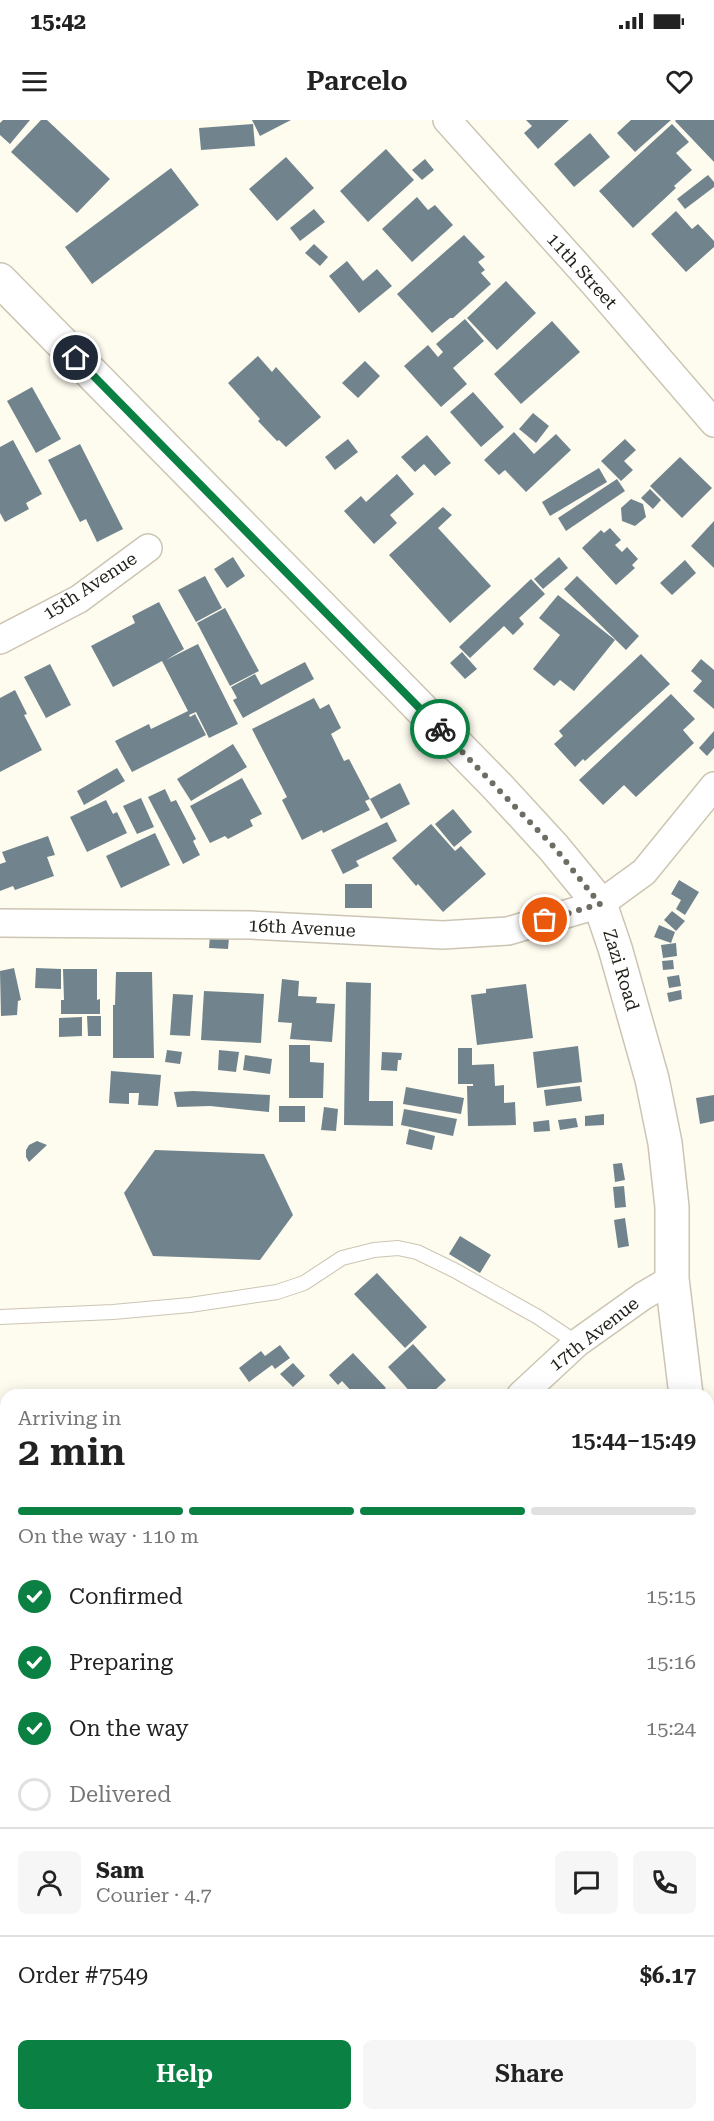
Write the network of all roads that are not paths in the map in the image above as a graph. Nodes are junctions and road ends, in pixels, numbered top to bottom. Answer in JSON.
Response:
{"nodes":[{"id":1,"x":447,"y":120,"type":"edge"},
{"id":2,"x":0,"y":280,"type":"edge"},
{"id":3,"x":714,"y":423,"type":"edge"},
{"id":4,"x":148,"y":548,"type":"dead end"},
{"id":5,"x":0,"y":640,"type":"edge"},
{"id":6,"x":714,"y":786,"type":"edge"},
{"id":7,"x":600,"y":904,"type":"junction"},
{"id":8,"x":0,"y":923,"type":"edge"},
{"id":9,"x":672,"y":1279,"type":"junction"},
{"id":10,"x":0,"y":1317,"type":"edge"},
{"id":11,"x":577,"y":1343,"type":"junction"},
{"id":12,"x":527,"y":1389,"type":"edge"},
{"id":13,"x":685,"y":1389,"type":"edge"}],
"edges":[{"from":1,"to":3,"type":"street","name":"11th Street"},
{"from":2,"to":7,"type":"street","name":"Zazi Road"},
{"from":4,"to":5,"type":"street","name":"15th Avenue"},
{"from":6,"to":7,"type":"street","name":"16th Avenue"},
{"from":7,"to":8,"type":"street","name":"16th Avenue"},
{"from":7,"to":9,"type":"street","name":"Zazi Road"},
{"from":9,"to":11,"type":"street","name":"17th Avenue"},
{"from":9,"to":13,"type":"street","name":"Zazi Road"},
{"from":10,"to":11,"type":"lane"},
{"from":11,"to":12,"type":"street","name":"17th Avenue"}]}
